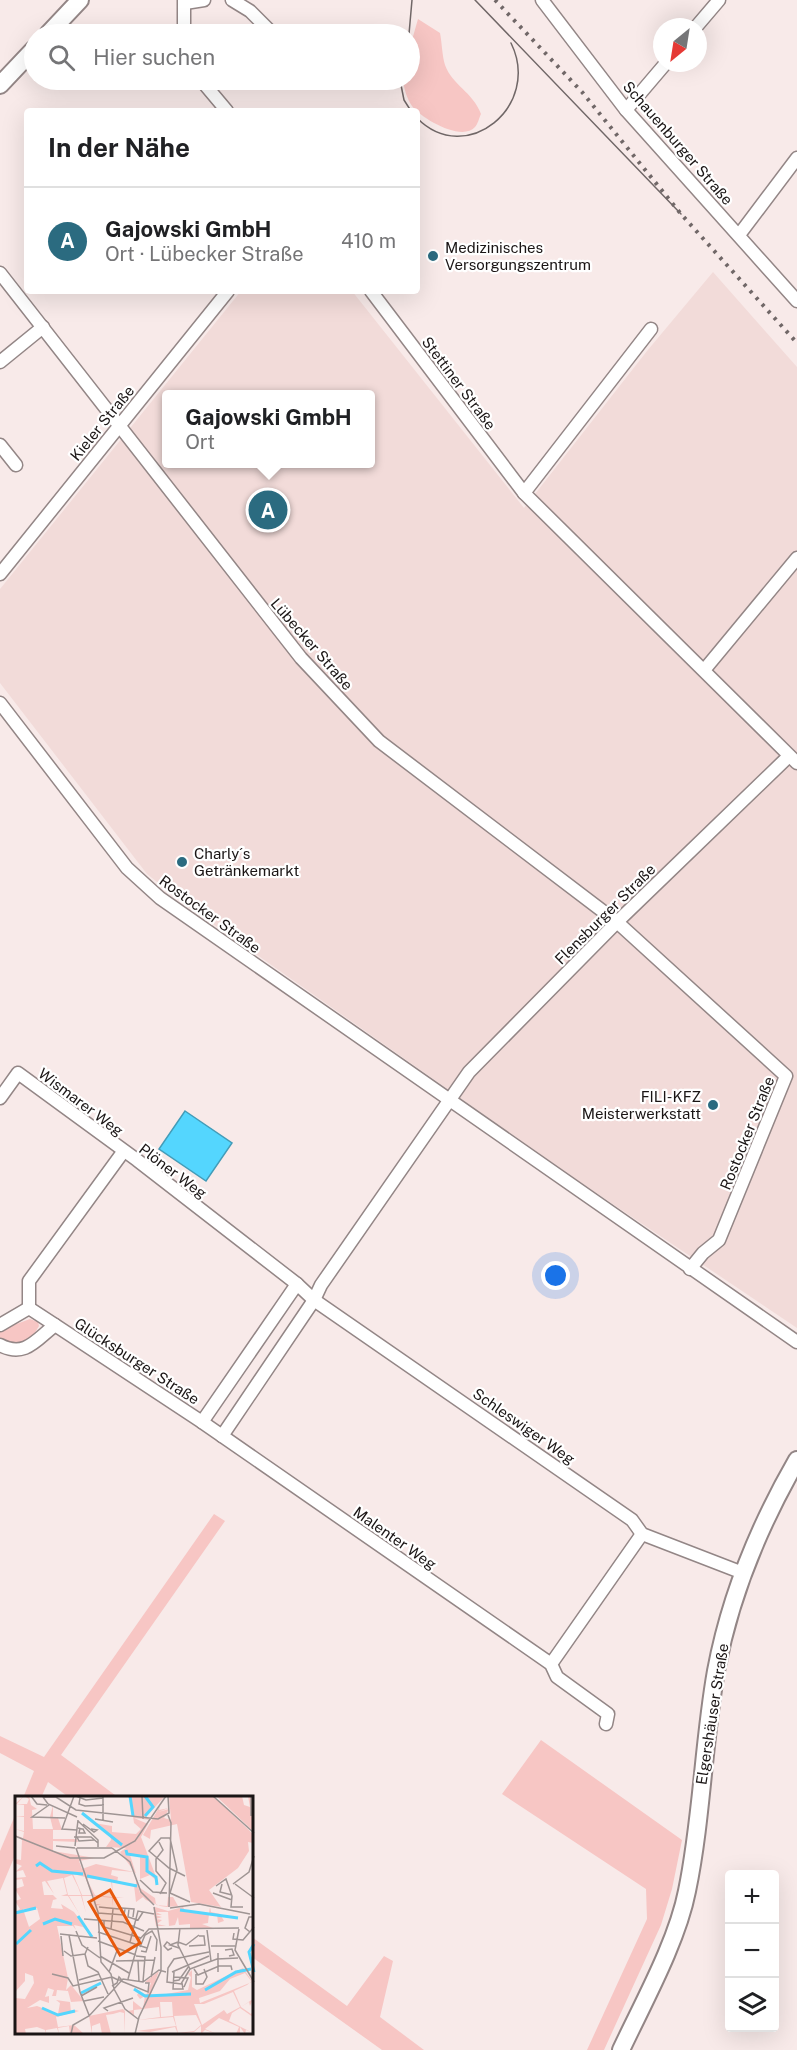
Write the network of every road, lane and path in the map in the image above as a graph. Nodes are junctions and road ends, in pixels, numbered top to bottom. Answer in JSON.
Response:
{"nodes":[{"id":1,"x":80,"y":0,"type":"edge"},
{"id":2,"x":204,"y":0,"type":"edge"},
{"id":3,"x":232,"y":0,"type":"edge"},
{"id":4,"x":542,"y":0,"type":"edge"},
{"id":5,"x":719,"y":0,"type":"edge"},
{"id":6,"x":184,"y":1,"type":"edge"},
{"id":7,"x":704,"y":18,"type":"edge"},
{"id":8,"x":57,"y":24,"type":"edge"},
{"id":9,"x":184,"y":24,"type":"edge"},
{"id":10,"x":263,"y":24,"type":"edge"},
{"id":11,"x":24,"y":60,"type":"edge"},
{"id":12,"x":658,"y":72,"type":"edge"},
{"id":13,"x":0,"y":85,"type":"edge"},
{"id":14,"x":209,"y":90,"type":"edge"},
{"id":15,"x":224,"y":108,"type":"edge"},
{"id":16,"x":626,"y":110,"type":"junction"},
{"id":17,"x":797,"y":158,"type":"edge"},
{"id":18,"x":739,"y":235,"type":"junction"},
{"id":19,"x":0,"y":275,"type":"edge"},
{"id":20,"x":226,"y":294,"type":"edge"},
{"id":21,"x":372,"y":294,"type":"edge"},
{"id":22,"x":797,"y":301,"type":"edge"},
{"id":23,"x":43,"y":327,"type":"junction"},
{"id":24,"x":651,"y":329,"type":"dead end"},
{"id":25,"x":0,"y":362,"type":"edge"},
{"id":26,"x":119,"y":425,"type":"junction"},
{"id":27,"x":0,"y":445,"type":"edge"},
{"id":28,"x":16,"y":465,"type":"dead end"},
{"id":29,"x":524,"y":493,"type":"junction"},
{"id":30,"x":797,"y":558,"type":"edge"},
{"id":31,"x":0,"y":574,"type":"edge"},
{"id":32,"x":705,"y":669,"type":"junction"},
{"id":33,"x":0,"y":703,"type":"edge"},
{"id":34,"x":793,"y":760,"type":"edge"},
{"id":35,"x":617,"y":922,"type":"junction"},
{"id":36,"x":0,"y":1098,"type":"edge"},
{"id":37,"x":449,"y":1099,"type":"junction"},
{"id":38,"x":123,"y":1152,"type":"junction"},
{"id":39,"x":690,"y":1269,"type":"junction"},
{"id":40,"x":297,"y":1284,"type":"junction"},
{"id":41,"x":314,"y":1300,"type":"junction"},
{"id":42,"x":29,"y":1308,"type":"junction"},
{"id":43,"x":0,"y":1325,"type":"edge"},
{"id":44,"x":55,"y":1325,"type":"junction"},
{"id":45,"x":797,"y":1342,"type":"edge"},
{"id":46,"x":0,"y":1345,"type":"edge"},
{"id":47,"x":202,"y":1422,"type":"junction"},
{"id":48,"x":222,"y":1436,"type":"junction"},
{"id":49,"x":797,"y":1460,"type":"edge"},
{"id":50,"x":642,"y":1534,"type":"junction"},
{"id":51,"x":743,"y":1573,"type":"junction"},
{"id":52,"x":551,"y":1664,"type":"junction"},
{"id":53,"x":606,"y":1724,"type":"dead end"},
{"id":54,"x":621,"y":2050,"type":"edge"}],
"edges":[{"from":1,"to":8,"type":"street"},
{"from":2,"to":6,"type":"street"},
{"from":3,"to":10,"type":"street"},
{"from":4,"to":16,"type":"street","name":"Schauenburger Straße"},
{"from":5,"to":7,"type":"street"},
{"from":6,"to":9,"type":"street"},
{"from":11,"to":13,"type":"street"},
{"from":12,"to":16,"type":"street"},
{"from":14,"to":15,"type":"street"},
{"from":16,"to":18,"type":"street","name":"Schauenburger Straße"},
{"from":17,"to":18,"type":"street"},
{"from":18,"to":22,"type":"street","name":"Schauenburger Straße"},
{"from":19,"to":23,"type":"street","name":"Lübecker Straße"},
{"from":20,"to":26,"type":"street","name":"Kieler Straße"},
{"from":21,"to":29,"type":"street","name":"Stettiner Straße"},
{"from":23,"to":25,"type":"street"},
{"from":23,"to":26,"type":"street","name":"Lübecker Straße"},
{"from":24,"to":29,"type":"street"},
{"from":26,"to":31,"type":"street","name":"Kieler Straße"},
{"from":26,"to":35,"type":"street","name":"Lübecker Straße"},
{"from":27,"to":28,"type":"street"},
{"from":29,"to":32,"type":"street","name":"Stettiner Straße"},
{"from":30,"to":32,"type":"street"},
{"from":32,"to":34,"type":"street","name":"Stettiner Straße"},
{"from":33,"to":37,"type":"street","name":"Rostocker Straße"},
{"from":34,"to":35,"type":"street","name":"Flensburger Straße"},
{"from":35,"to":37,"type":"street","name":"Flensburger Straße"},
{"from":35,"to":39,"type":"street","name":"Rostocker Straße"},
{"from":36,"to":38,"type":"street","name":"Wismarer Weg"},
{"from":37,"to":39,"type":"street","name":"Rostocker Straße"},
{"from":37,"to":41,"type":"street"},
{"from":38,"to":40,"type":"street","name":"Plöner Weg"},
{"from":38,"to":42,"type":"street","name":"Plöner Weg"},
{"from":39,"to":45,"type":"street","name":"Rostocker Straße"},
{"from":40,"to":41,"type":"street","name":"Schleswiger Weg"},
{"from":40,"to":47,"type":"street","name":"Glücksburger Straße"},
{"from":41,"to":48,"type":"street"},
{"from":41,"to":50,"type":"street","name":"Schleswiger Weg"},
{"from":42,"to":43,"type":"street"},
{"from":42,"to":44,"type":"street","name":"Glücksburger Straße"},
{"from":44,"to":46,"type":"street","name":"Glücksburger Straße"},
{"from":44,"to":47,"type":"street","name":"Glücksburger Straße"},
{"from":47,"to":48,"type":"street","name":"Glücksburger Straße"},
{"from":48,"to":52,"type":"street","name":"Malenter Weg"},
{"from":49,"to":51,"type":"street","name":"Elgershäuser Straße"},
{"from":50,"to":51,"type":"street","name":"Schleswiger Weg"},
{"from":50,"to":52,"type":"street"},
{"from":51,"to":54,"type":"street","name":"Elgershäuser Straße"},
{"from":52,"to":53,"type":"street","name":"Malenter Weg"}]}
